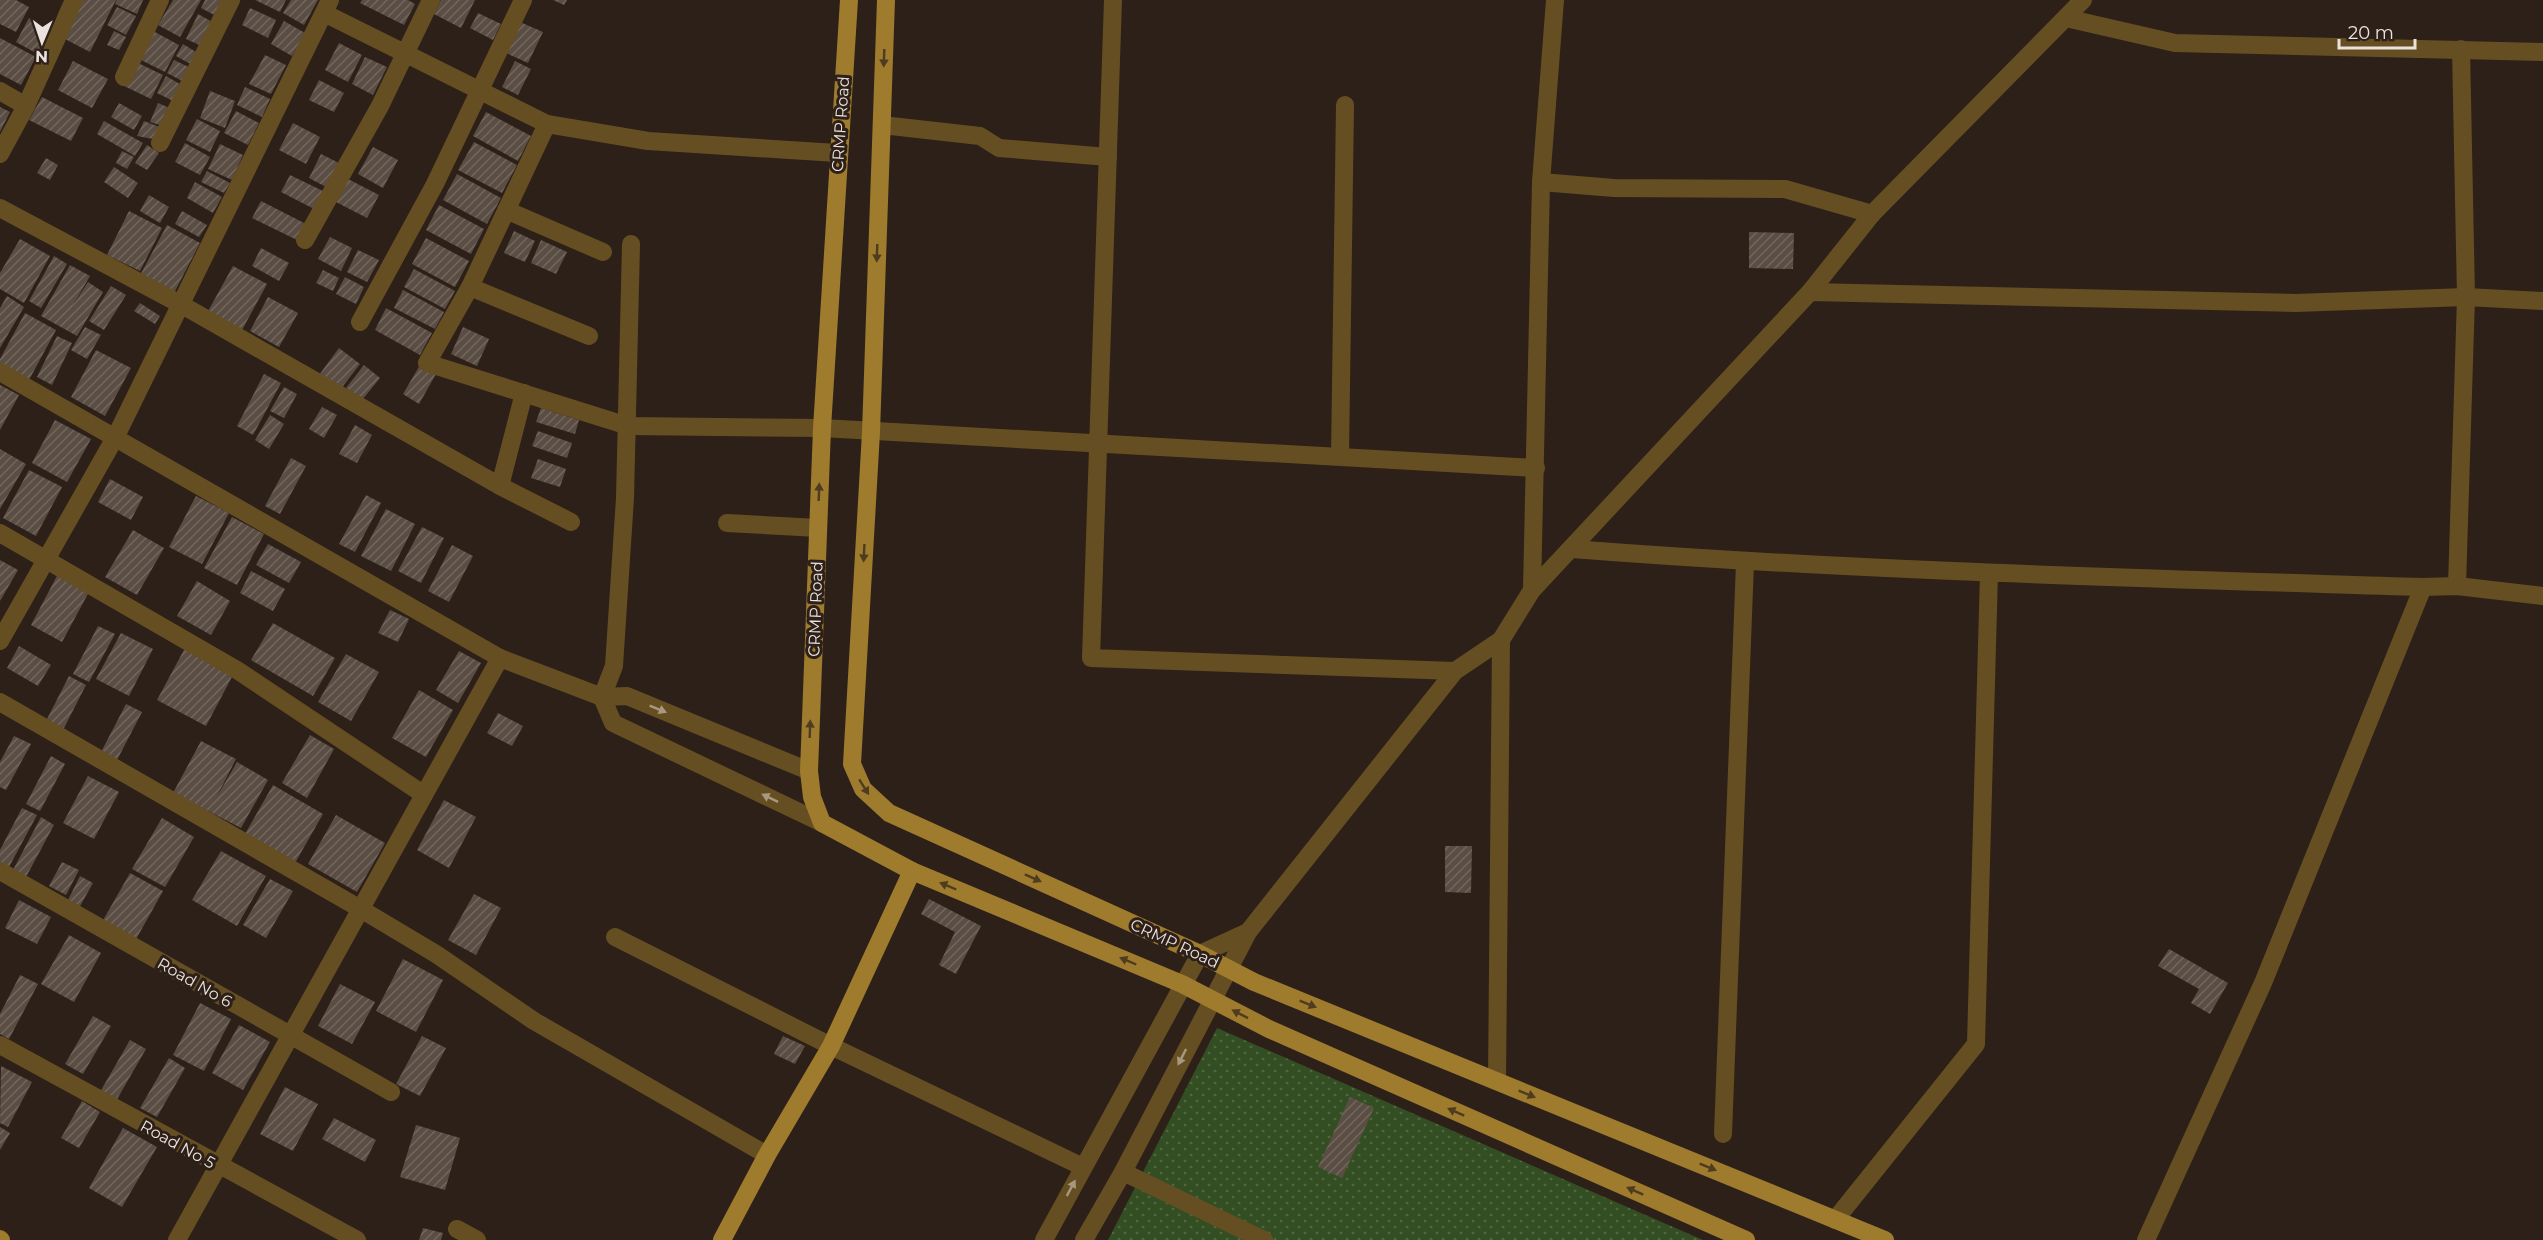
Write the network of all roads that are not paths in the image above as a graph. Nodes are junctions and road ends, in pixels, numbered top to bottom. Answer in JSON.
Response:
{"nodes":[{"id":1,"x":74,"y":0,"type":"edge"},
{"id":2,"x":160,"y":0,"type":"edge"},
{"id":3,"x":231,"y":0,"type":"edge"},
{"id":4,"x":431,"y":0,"type":"edge"},
{"id":5,"x":523,"y":0,"type":"edge"},
{"id":6,"x":849,"y":0,"type":"edge"},
{"id":7,"x":886,"y":0,"type":"edge"},
{"id":8,"x":1113,"y":0,"type":"edge"},
{"id":9,"x":1556,"y":0,"type":"edge"},
{"id":10,"x":2083,"y":0,"type":"edge"},
{"id":11,"x":327,"y":7,"type":"edge"},
{"id":12,"x":2066,"y":18,"type":"junction"},
{"id":13,"x":2461,"y":49,"type":"junction"},
{"id":14,"x":406,"y":52,"type":"junction"},
{"id":15,"x":2543,"y":52,"type":"edge"},
{"id":16,"x":124,"y":77,"type":"dead end"},
{"id":17,"x":480,"y":89,"type":"junction"},
{"id":18,"x":0,"y":91,"type":"edge"},
{"id":19,"x":1345,"y":105,"type":"dead end"},
{"id":20,"x":26,"y":106,"type":"junction"},
{"id":21,"x":547,"y":124,"type":"junction"},
{"id":22,"x":882,"y":125,"type":"junction"},
{"id":23,"x":160,"y":143,"type":"dead end"},
{"id":24,"x":0,"y":153,"type":"edge"},
{"id":25,"x":837,"y":153,"type":"junction"},
{"id":26,"x":1108,"y":157,"type":"junction"},
{"id":27,"x":1541,"y":182,"type":"junction"},
{"id":28,"x":0,"y":208,"type":"edge"},
{"id":29,"x":506,"y":210,"type":"junction"},
{"id":30,"x":1872,"y":214,"type":"junction"},
{"id":31,"x":305,"y":240,"type":"dead end"},
{"id":32,"x":632,"y":244,"type":"dead end"},
{"id":33,"x":603,"y":252,"type":"dead end"},
{"id":34,"x":470,"y":287,"type":"junction"},
{"id":35,"x":1810,"y":292,"type":"junction"},
{"id":36,"x":2466,"y":297,"type":"junction"},
{"id":37,"x":2543,"y":301,"type":"edge"},
{"id":38,"x":182,"y":305,"type":"junction"},
{"id":39,"x":360,"y":322,"type":"dead end"},
{"id":40,"x":590,"y":336,"type":"dead end"},
{"id":41,"x":0,"y":372,"type":"edge"},
{"id":42,"x":524,"y":393,"type":"junction"},
{"id":43,"x":628,"y":426,"type":"junction"},
{"id":44,"x":822,"y":428,"type":"junction"},
{"id":45,"x":871,"y":432,"type":"junction"},
{"id":46,"x":116,"y":436,"type":"junction"},
{"id":47,"x":1099,"y":444,"type":"junction"},
{"id":48,"x":1340,"y":456,"type":"junction"},
{"id":49,"x":1536,"y":468,"type":"junction"},
{"id":50,"x":500,"y":486,"type":"junction"},
{"id":51,"x":571,"y":522,"type":"dead end"},
{"id":52,"x":727,"y":524,"type":"dead end"},
{"id":53,"x":818,"y":528,"type":"junction"},
{"id":54,"x":0,"y":533,"type":"edge"},
{"id":55,"x":1572,"y":549,"type":"junction"},
{"id":56,"x":45,"y":557,"type":"junction"},
{"id":57,"x":1745,"y":563,"type":"junction"},
{"id":58,"x":1989,"y":573,"type":"junction"},
{"id":59,"x":2457,"y":586,"type":"junction"},
{"id":60,"x":2422,"y":587,"type":"junction"},
{"id":61,"x":1532,"y":590,"type":"junction"},
{"id":62,"x":2543,"y":596,"type":"edge"},
{"id":63,"x":1501,"y":640,"type":"junction"},
{"id":64,"x":0,"y":641,"type":"edge"},
{"id":65,"x":500,"y":658,"type":"junction"},
{"id":66,"x":1455,"y":671,"type":"junction"},
{"id":67,"x":602,"y":698,"type":"junction"},
{"id":68,"x":0,"y":702,"type":"edge"},
{"id":69,"x":809,"y":771,"type":"junction"},
{"id":70,"x":423,"y":794,"type":"junction"},
{"id":71,"x":822,"y":823,"type":"junction"},
{"id":72,"x":0,"y":871,"type":"edge"},
{"id":73,"x":912,"y":872,"type":"junction"},
{"id":74,"x":359,"y":908,"type":"junction"},
{"id":75,"x":1248,"y":932,"type":"junction"},
{"id":76,"x":615,"y":937,"type":"dead end"},
{"id":77,"x":1200,"y":954,"type":"junction"},
{"id":78,"x":1230,"y":969,"type":"junction"},
{"id":79,"x":1182,"y":984,"type":"junction"},
{"id":80,"x":1211,"y":999,"type":"junction"},
{"id":81,"x":289,"y":1035,"type":"junction"},
{"id":82,"x":0,"y":1044,"type":"edge"},
{"id":83,"x":831,"y":1046,"type":"junction"},
{"id":84,"x":1497,"y":1081,"type":"junction"},
{"id":85,"x":391,"y":1092,"type":"dead end"},
{"id":86,"x":1723,"y":1134,"type":"dead end"},
{"id":87,"x":767,"y":1155,"type":"junction"},
{"id":88,"x":219,"y":1167,"type":"junction"},
{"id":89,"x":1083,"y":1167,"type":"junction"},
{"id":90,"x":1123,"y":1172,"type":"junction"},
{"id":91,"x":1835,"y":1220,"type":"junction"},
{"id":92,"x":457,"y":1229,"type":"dead end"},
{"id":93,"x":177,"y":1240,"type":"edge"},
{"id":94,"x":357,"y":1240,"type":"edge"},
{"id":95,"x":477,"y":1240,"type":"edge"},
{"id":96,"x":722,"y":1240,"type":"edge"},
{"id":97,"x":1044,"y":1240,"type":"edge"},
{"id":98,"x":1084,"y":1240,"type":"edge"},
{"id":99,"x":1264,"y":1240,"type":"edge"},
{"id":100,"x":1746,"y":1240,"type":"edge"},
{"id":101,"x":1885,"y":1240,"type":"edge"},
{"id":102,"x":2146,"y":1240,"type":"edge"}],
"edges":[{"from":1,"to":20,"type":"street"},
{"from":2,"to":16,"type":"street"},
{"from":3,"to":23,"type":"street"},
{"from":4,"to":14,"type":"street"},
{"from":5,"to":17,"type":"street"},
{"from":6,"to":25,"type":"main road","name":"CRMP Road"},
{"from":7,"to":22,"type":"main road","name":"CRMP Road","one_way":true},
{"from":8,"to":26,"type":"street"},
{"from":9,"to":27,"type":"street"},
{"from":10,"to":12,"type":"street"},
{"from":11,"to":14,"type":"street"},
{"from":11,"to":38,"type":"street"},
{"from":12,"to":13,"type":"street"},
{"from":12,"to":30,"type":"street"},
{"from":13,"to":15,"type":"street"},
{"from":13,"to":36,"type":"street"},
{"from":14,"to":17,"type":"street"},
{"from":14,"to":31,"type":"street"},
{"from":17,"to":21,"type":"street"},
{"from":17,"to":39,"type":"street"},
{"from":18,"to":20,"type":"street"},
{"from":19,"to":48,"type":"street"},
{"from":20,"to":24,"type":"street"},
{"from":21,"to":25,"type":"street"},
{"from":21,"to":29,"type":"street"},
{"from":22,"to":26,"type":"street"},
{"from":22,"to":45,"type":"main road","name":"CRMP Road","one_way":true},
{"from":25,"to":44,"type":"main road","name":"CRMP Road"},
{"from":26,"to":47,"type":"street"},
{"from":27,"to":30,"type":"street"},
{"from":27,"to":49,"type":"street"},
{"from":28,"to":38,"type":"street"},
{"from":29,"to":33,"type":"street"},
{"from":29,"to":34,"type":"street"},
{"from":30,"to":35,"type":"street"},
{"from":32,"to":43,"type":"street"},
{"from":34,"to":40,"type":"street"},
{"from":34,"to":42,"type":"street"},
{"from":35,"to":36,"type":"street"},
{"from":35,"to":55,"type":"street"},
{"from":36,"to":37,"type":"street"},
{"from":36,"to":59,"type":"street"},
{"from":38,"to":46,"type":"street"},
{"from":38,"to":50,"type":"street"},
{"from":41,"to":46,"type":"street"},
{"from":42,"to":43,"type":"street"},
{"from":42,"to":50,"type":"street"},
{"from":43,"to":44,"type":"street"},
{"from":43,"to":67,"type":"street"},
{"from":44,"to":45,"type":"street"},
{"from":53,"to":44,"type":"main road","name":"CRMP Road","one_way":true},
{"from":45,"to":47,"type":"street"},
{"from":45,"to":77,"type":"main road","name":"CRMP Road","one_way":true},
{"from":46,"to":56,"type":"street"},
{"from":46,"to":65,"type":"street"},
{"from":47,"to":48,"type":"street"},
{"from":47,"to":66,"type":"street"},
{"from":48,"to":49,"type":"street"},
{"from":49,"to":61,"type":"street"},
{"from":50,"to":51,"type":"street"},
{"from":52,"to":53,"type":"street"},
{"from":69,"to":53,"type":"main road","name":"CRMP Road","one_way":true},
{"from":54,"to":56,"type":"street"},
{"from":55,"to":57,"type":"street"},
{"from":55,"to":61,"type":"street"},
{"from":56,"to":64,"type":"street"},
{"from":56,"to":70,"type":"street"},
{"from":57,"to":58,"type":"street"},
{"from":57,"to":86,"type":"street"},
{"from":58,"to":60,"type":"street"},
{"from":58,"to":91,"type":"street"},
{"from":59,"to":60,"type":"street"},
{"from":59,"to":62,"type":"street"},
{"from":60,"to":102,"type":"street"},
{"from":61,"to":63,"type":"street"},
{"from":63,"to":66,"type":"street"},
{"from":63,"to":84,"type":"street"},
{"from":65,"to":67,"type":"street"},
{"from":65,"to":70,"type":"street"},
{"from":66,"to":75,"type":"street"},
{"from":67,"to":69,"type":"street","one_way":true},
{"from":71,"to":67,"type":"street","one_way":true},
{"from":68,"to":74,"type":"street"},
{"from":69,"to":71,"type":"main road","name":"CRMP Road"},
{"from":70,"to":74,"type":"street"},
{"from":71,"to":73,"type":"main road","name":"CRMP Road"},
{"from":72,"to":81,"type":"street","name":"Road No 6"},
{"from":79,"to":73,"type":"main road","name":"CRMP Road","one_way":true},
{"from":73,"to":83,"type":"main road"},
{"from":74,"to":81,"type":"street"},
{"from":74,"to":87,"type":"street"},
{"from":75,"to":77,"type":"street"},
{"from":75,"to":78,"type":"street"},
{"from":76,"to":83,"type":"street"},
{"from":77,"to":78,"type":"main road","name":"CRMP Road"},
{"from":77,"to":79,"type":"street"},
{"from":78,"to":80,"type":"street"},
{"from":78,"to":84,"type":"main road","name":"CRMP Road","one_way":true},
{"from":79,"to":80,"type":"main road","name":"CRMP Road"},
{"from":79,"to":89,"type":"street"},
{"from":80,"to":90,"type":"street","one_way":true},
{"from":100,"to":80,"type":"main road","name":"CRMP Road","one_way":true},
{"from":81,"to":85,"type":"street","name":"Road No 6"},
{"from":81,"to":88,"type":"street"},
{"from":82,"to":88,"type":"street","name":"Road No 5"},
{"from":83,"to":87,"type":"main road"},
{"from":83,"to":89,"type":"street"},
{"from":84,"to":91,"type":"main road","name":"CRMP Road","one_way":true},
{"from":87,"to":96,"type":"main road"},
{"from":88,"to":93,"type":"street"},
{"from":88,"to":94,"type":"street","name":"Road No 5"},
{"from":97,"to":89,"type":"street","one_way":true},
{"from":90,"to":98,"type":"street"},
{"from":90,"to":99,"type":"street"},
{"from":91,"to":101,"type":"main road","name":"CRMP Road"},
{"from":92,"to":95,"type":"street"}]}
